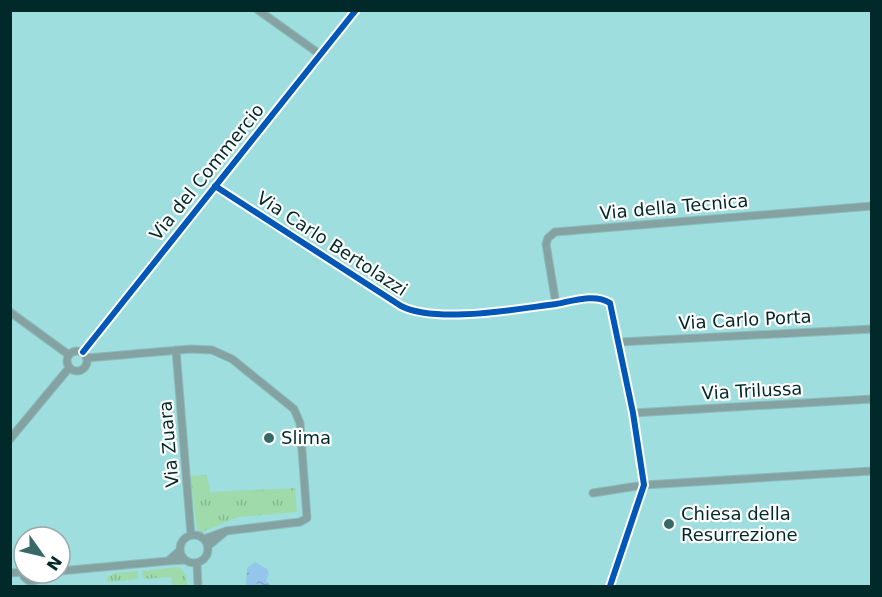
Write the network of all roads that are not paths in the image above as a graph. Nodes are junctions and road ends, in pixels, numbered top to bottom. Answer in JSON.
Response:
{"nodes":[{"id":1,"x":258,"y":10,"type":"edge"},
{"id":2,"x":356,"y":10,"type":"edge"},
{"id":3,"x":321,"y":55,"type":"junction"},
{"id":4,"x":215,"y":186,"type":"junction"},
{"id":5,"x":872,"y":206,"type":"edge"},
{"id":6,"x":556,"y":304,"type":"junction"},
{"id":7,"x":10,"y":312,"type":"edge"},
{"id":8,"x":872,"y":328,"type":"edge"},
{"id":9,"x":620,"y":342,"type":"junction"},
{"id":10,"x":176,"y":350,"type":"junction"},
{"id":11,"x":69,"y":355,"type":"junction"},
{"id":12,"x":85,"y":355,"type":"junction"},
{"id":13,"x":69,"y":368,"type":"junction"},
{"id":14,"x":872,"y":399,"type":"edge"},
{"id":15,"x":633,"y":413,"type":"junction"},
{"id":16,"x":10,"y":439,"type":"edge"},
{"id":17,"x":872,"y":471,"type":"edge"},
{"id":18,"x":644,"y":485,"type":"junction"},
{"id":19,"x":593,"y":493,"type":"dead end"},
{"id":20,"x":191,"y":535,"type":"junction"},
{"id":21,"x":206,"y":543,"type":"junction"},
{"id":22,"x":179,"y":551,"type":"junction"},
{"id":23,"x":184,"y":560,"type":"junction"},
{"id":24,"x":168,"y":561,"type":"junction"},
{"id":25,"x":197,"y":564,"type":"junction"},
{"id":26,"x":72,"y":570,"type":"edge"},
{"id":27,"x":198,"y":586,"type":"edge"},
{"id":28,"x":610,"y":586,"type":"edge"}],
"edges":[{"from":1,"to":3,"type":"street"},
{"from":2,"to":3,"type":"street","name":"Via del Commercio"},
{"from":3,"to":4,"type":"street","name":"Via del Commercio"},
{"from":4,"to":6,"type":"street","name":"Via Carlo Bertolazzi"},
{"from":4,"to":12,"type":"street","name":"Via del Commercio"},
{"from":5,"to":6,"type":"street","name":"Via della Tecnica"},
{"from":6,"to":9,"type":"street","name":"Via Carlo Bertolazzi"},
{"from":7,"to":11,"type":"street"},
{"from":8,"to":9,"type":"street","name":"Via Carlo Porta"},
{"from":9,"to":15,"type":"street","name":"Via Carlo Bertolazzi"},
{"from":10,"to":12,"type":"street"},
{"from":10,"to":20,"type":"street","name":"Via Zuara"},
{"from":10,"to":21,"type":"street"},
{"from":11,"to":12,"type":"street"},
{"from":11,"to":13,"type":"street"},
{"from":12,"to":13,"type":"street"},
{"from":13,"to":16,"type":"street"},
{"from":14,"to":15,"type":"street","name":"Via Trilussa"},
{"from":15,"to":18,"type":"street","name":"Via Carlo Bertolazzi"},
{"from":17,"to":18,"type":"street"},
{"from":18,"to":19,"type":"street"},
{"from":18,"to":28,"type":"street"},
{"from":20,"to":21,"type":"street"},
{"from":20,"to":22,"type":"street"},
{"from":21,"to":25,"type":"street"},
{"from":22,"to":23,"type":"street"},
{"from":22,"to":24,"type":"street"},
{"from":23,"to":24,"type":"street"},
{"from":23,"to":25,"type":"street"},
{"from":24,"to":26,"type":"street"},
{"from":25,"to":27,"type":"street"}]}
